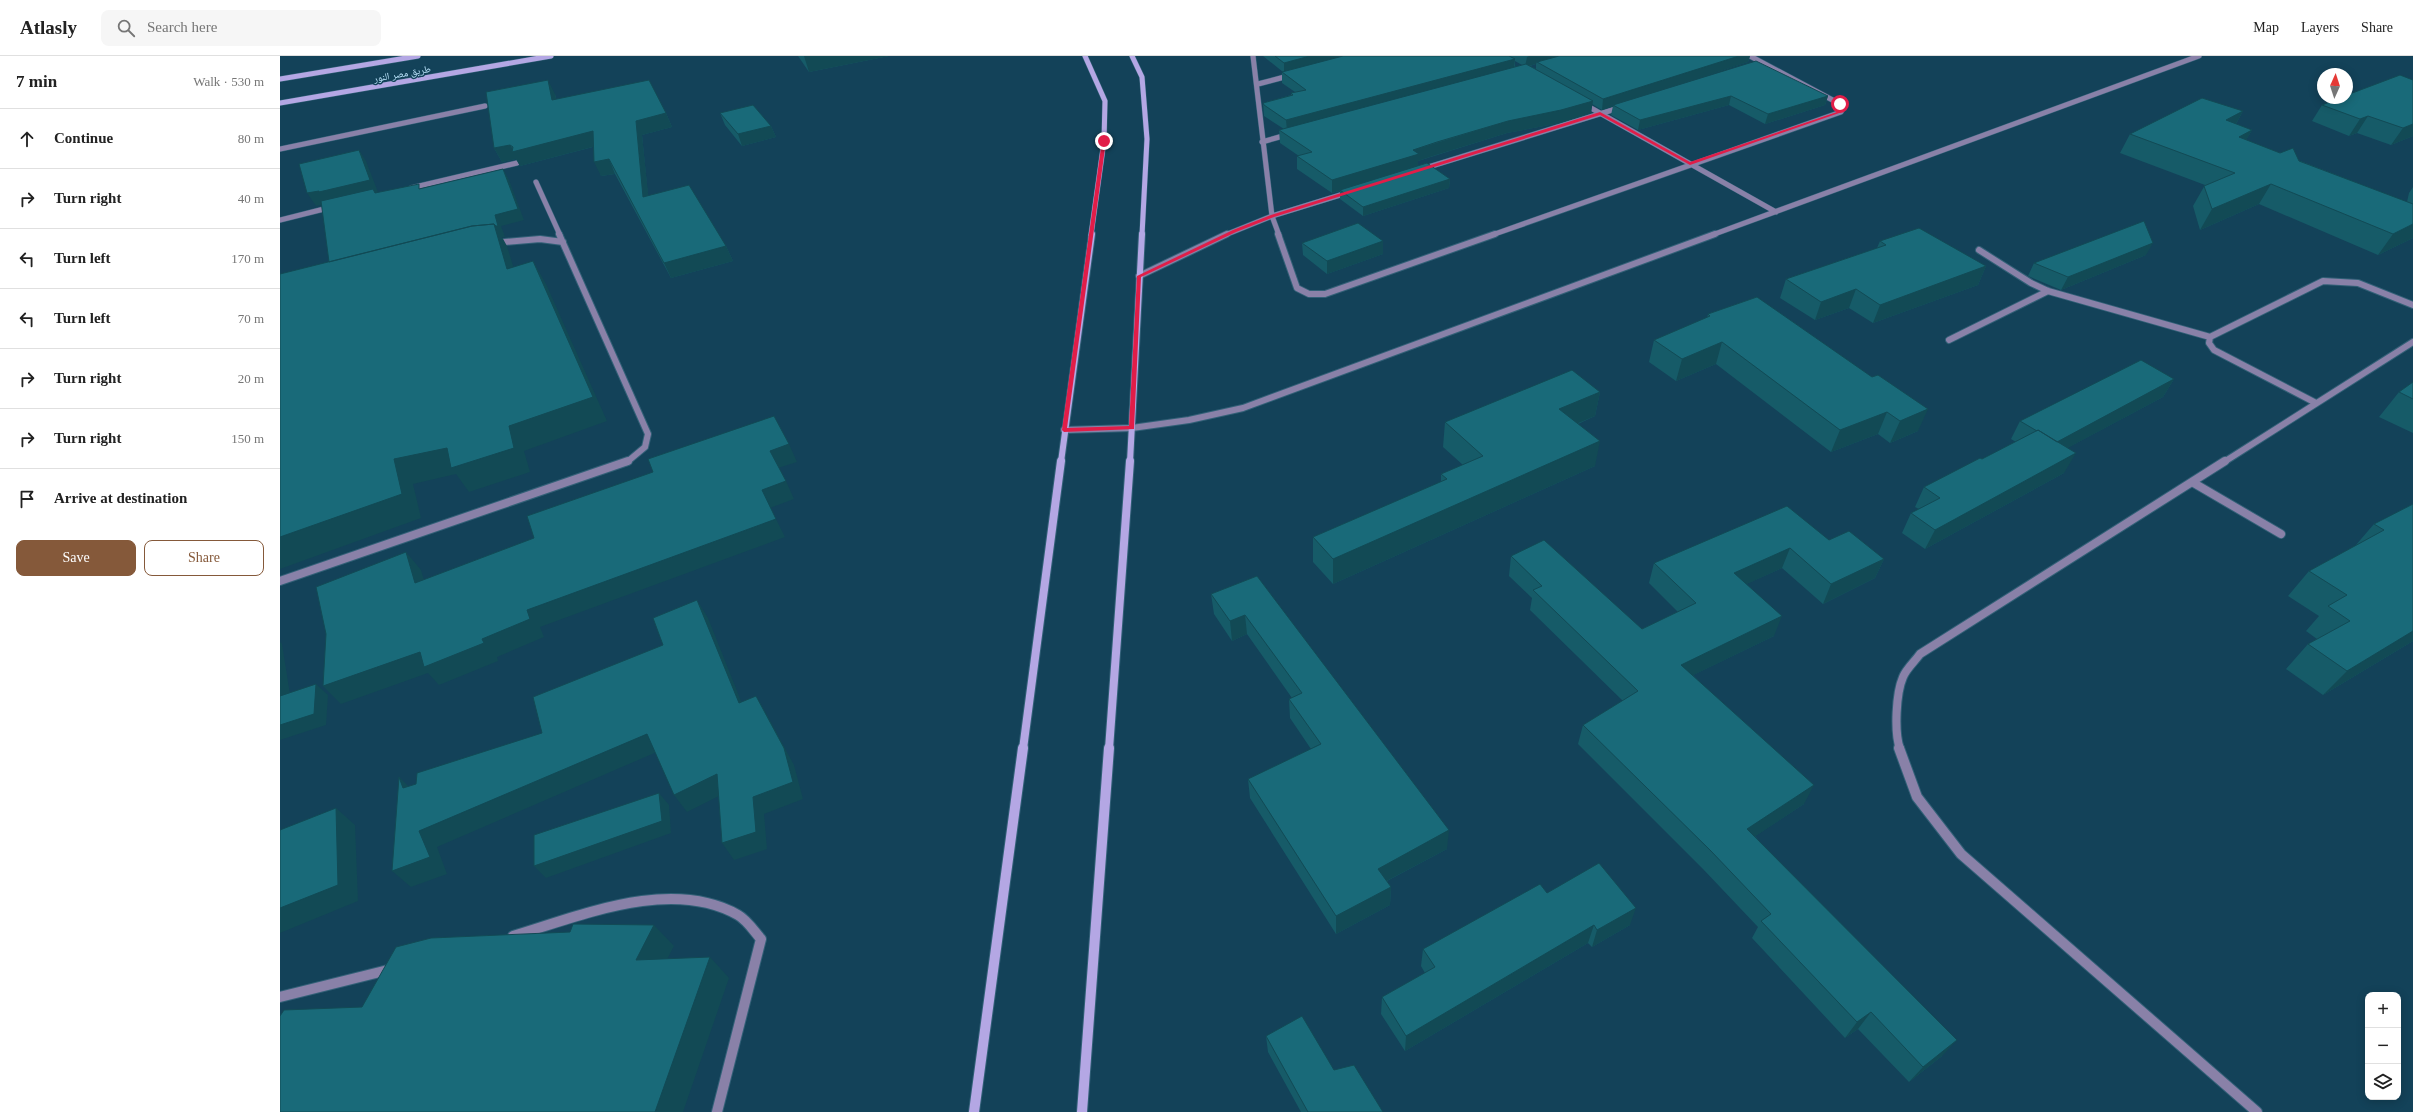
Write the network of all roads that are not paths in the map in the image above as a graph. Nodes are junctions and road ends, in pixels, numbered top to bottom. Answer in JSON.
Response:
{"nodes":[{"id":1,"x":418,"y":56,"type":"edge"},
{"id":2,"x":551,"y":56,"type":"edge"},
{"id":3,"x":1085,"y":56,"type":"edge"},
{"id":4,"x":1132,"y":56,"type":"edge"},
{"id":5,"x":1253,"y":56,"type":"edge"},
{"id":6,"x":1750,"y":56,"type":"edge"},
{"id":7,"x":2198,"y":56,"type":"edge"},
{"id":8,"x":1765,"y":63,"type":"junction"},
{"id":9,"x":1757,"y":66,"type":"edge"},
{"id":10,"x":1296,"y":74,"type":"edge"},
{"id":11,"x":280,"y":80,"type":"edge"},
{"id":12,"x":1258,"y":84,"type":"junction"},
{"id":13,"x":1573,"y":98,"type":"edge"},
{"id":14,"x":280,"y":103,"type":"edge"},
{"id":15,"x":1630,"y":104,"type":"edge"},
{"id":16,"x":486,"y":106,"type":"edge"},
{"id":17,"x":1600,"y":113,"type":"junction"},
{"id":18,"x":1299,"y":132,"type":"edge"},
{"id":19,"x":1262,"y":142,"type":"junction"},
{"id":20,"x":280,"y":149,"type":"edge"},
{"id":21,"x":517,"y":163,"type":"edge"},
{"id":22,"x":1690,"y":164,"type":"junction"},
{"id":23,"x":1417,"y":171,"type":"edge"},
{"id":24,"x":536,"y":182,"type":"dead end"},
{"id":25,"x":402,"y":190,"type":"edge"},
{"id":26,"x":1356,"y":190,"type":"edge"},
{"id":27,"x":341,"y":205,"type":"edge"},
{"id":28,"x":1776,"y":212,"type":"junction"},
{"id":29,"x":1272,"y":216,"type":"junction"},
{"id":30,"x":280,"y":220,"type":"edge"},
{"id":31,"x":563,"y":242,"type":"junction"},
{"id":32,"x":485,"y":244,"type":"edge"},
{"id":33,"x":1979,"y":250,"type":"dead end"},
{"id":34,"x":1139,"y":276,"type":"junction"},
{"id":35,"x":2048,"y":291,"type":"junction"},
{"id":36,"x":2413,"y":306,"type":"edge"},
{"id":37,"x":2210,"y":337,"type":"junction"},
{"id":38,"x":1949,"y":340,"type":"dead end"},
{"id":39,"x":2413,"y":342,"type":"edge"},
{"id":40,"x":2316,"y":403,"type":"junction"},
{"id":41,"x":1132,"y":428,"type":"junction"},
{"id":42,"x":1064,"y":430,"type":"junction"},
{"id":43,"x":2192,"y":482,"type":"junction"},
{"id":44,"x":2281,"y":534,"type":"dead end"},
{"id":45,"x":280,"y":581,"type":"edge"},
{"id":46,"x":502,"y":940,"type":"edge"},
{"id":47,"x":404,"y":966,"type":"edge"},
{"id":48,"x":280,"y":997,"type":"edge"},
{"id":49,"x":716,"y":1112,"type":"edge"},
{"id":50,"x":974,"y":1112,"type":"edge"},
{"id":51,"x":1082,"y":1112,"type":"edge"},
{"id":52,"x":2257,"y":1112,"type":"edge"}],
"edges":[{"from":1,"to":11,"type":"street","name":"طريق مصر النور"},
{"from":2,"to":14,"type":"street","name":"طريق مصر النور"},
{"from":3,"to":42,"type":"street"},
{"from":4,"to":34,"type":"street"},
{"from":5,"to":12,"type":"street"},
{"from":6,"to":8,"type":"street"},
{"from":7,"to":28,"type":"street"},
{"from":8,"to":9,"type":"street"},
{"from":8,"to":22,"type":"street"},
{"from":10,"to":12,"type":"street"},
{"from":12,"to":19,"type":"street"},
{"from":13,"to":17,"type":"street"},
{"from":15,"to":17,"type":"street"},
{"from":16,"to":20,"type":"street"},
{"from":17,"to":22,"type":"street"},
{"from":17,"to":23,"type":"street"},
{"from":18,"to":19,"type":"street"},
{"from":19,"to":29,"type":"street"},
{"from":21,"to":25,"type":"street"},
{"from":22,"to":28,"type":"street"},
{"from":22,"to":29,"type":"street"},
{"from":24,"to":31,"type":"street"},
{"from":26,"to":29,"type":"street"},
{"from":27,"to":30,"type":"street"},
{"from":28,"to":41,"type":"street"},
{"from":29,"to":34,"type":"street"},
{"from":31,"to":32,"type":"street"},
{"from":31,"to":45,"type":"street"},
{"from":33,"to":35,"type":"street"},
{"from":34,"to":41,"type":"street"},
{"from":35,"to":37,"type":"street"},
{"from":35,"to":38,"type":"street"},
{"from":36,"to":37,"type":"street"},
{"from":37,"to":40,"type":"street"},
{"from":39,"to":40,"type":"street"},
{"from":40,"to":43,"type":"street"},
{"from":41,"to":42,"type":"street"},
{"from":41,"to":51,"type":"street"},
{"from":42,"to":50,"type":"street"},
{"from":43,"to":44,"type":"street"},
{"from":43,"to":52,"type":"street"},
{"from":46,"to":49,"type":"street"},
{"from":47,"to":48,"type":"street"}]}
